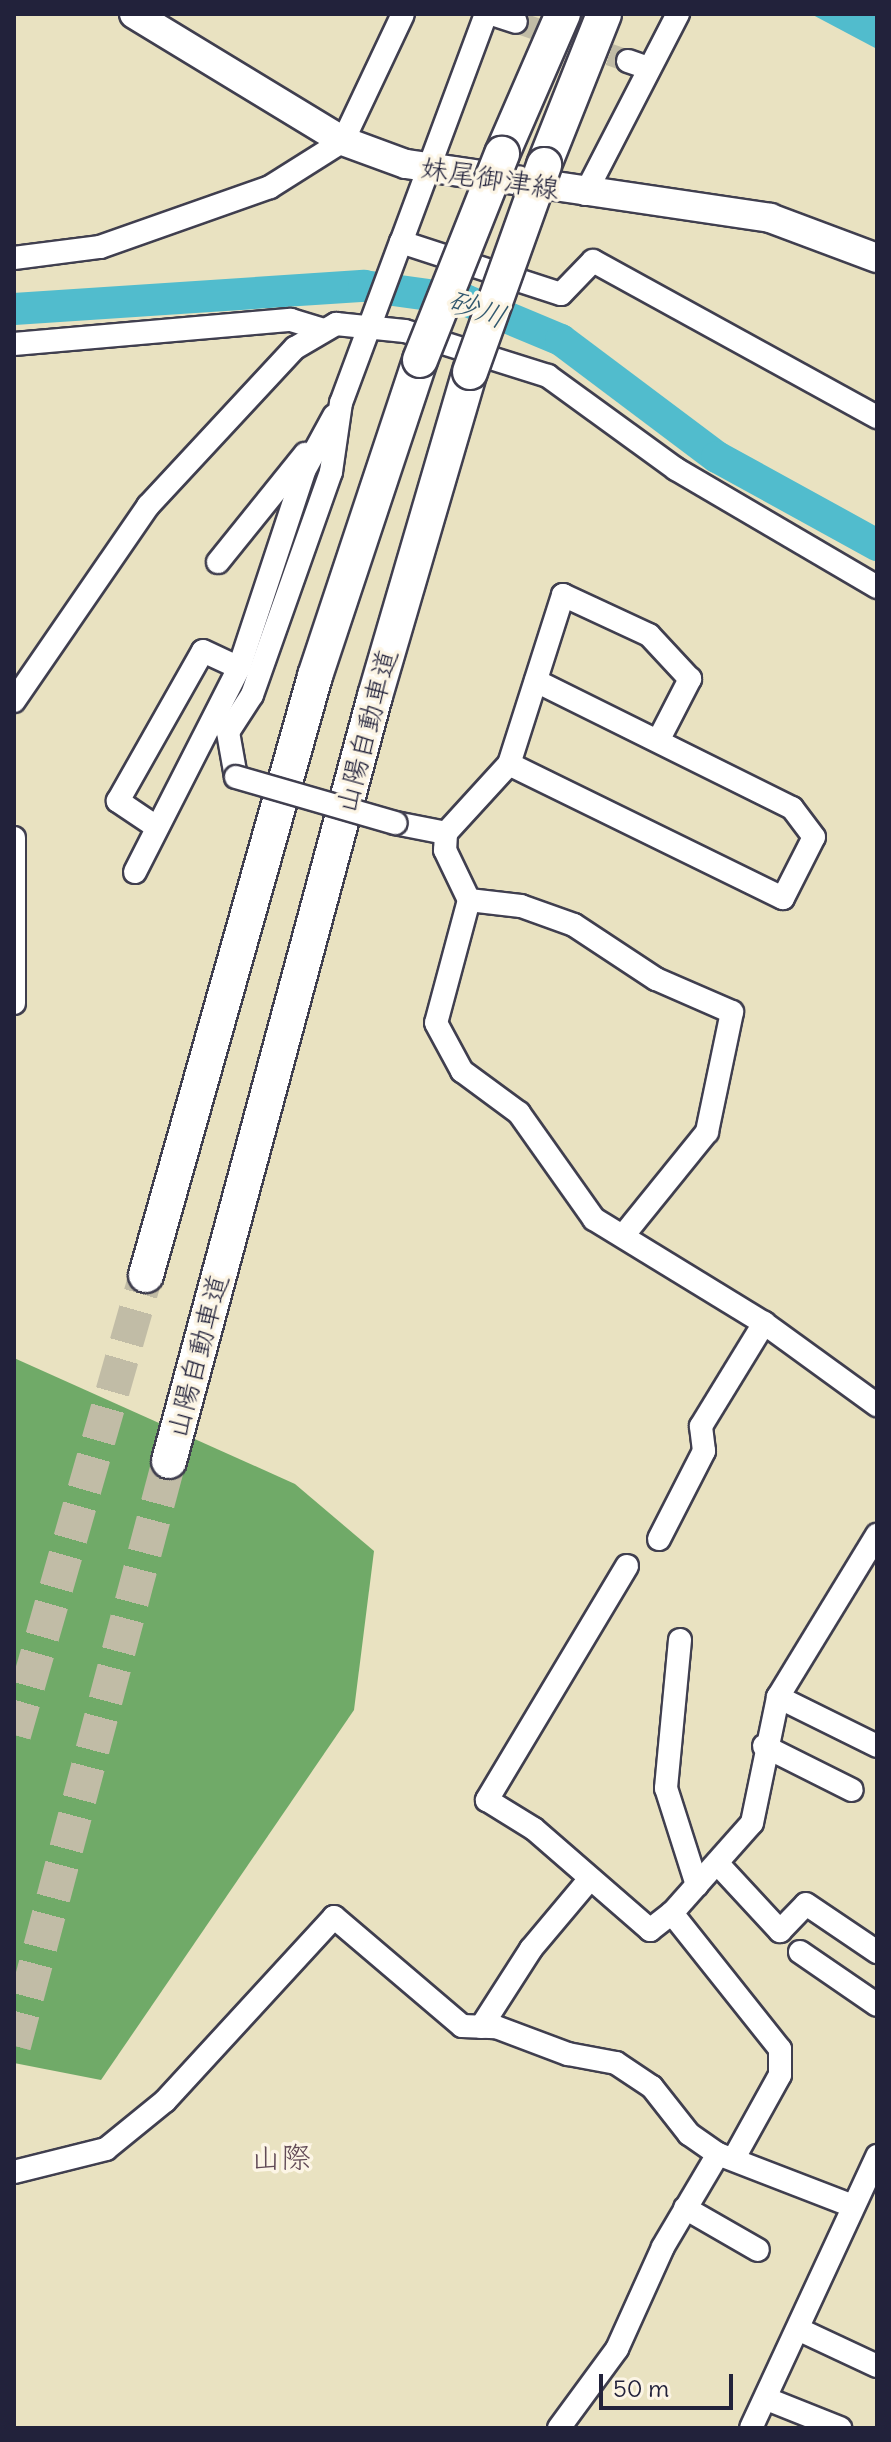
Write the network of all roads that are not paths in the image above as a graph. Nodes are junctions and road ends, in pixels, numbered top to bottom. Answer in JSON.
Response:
{"nodes":[{"id":1,"x":134,"y":14,"type":"edge"},
{"id":2,"x":403,"y":14,"type":"edge"},
{"id":3,"x":489,"y":14,"type":"edge"},
{"id":4,"x":563,"y":14,"type":"edge"},
{"id":5,"x":604,"y":14,"type":"edge"},
{"id":6,"x":678,"y":14,"type":"edge"},
{"id":7,"x":516,"y":22,"type":"dead end"},
{"id":8,"x":343,"y":141,"type":"junction"},
{"id":9,"x":426,"y":168,"type":"junction"},
{"id":10,"x":585,"y":194,"type":"junction"},
{"id":11,"x":399,"y":248,"type":"junction"},
{"id":12,"x":14,"y":258,"type":"edge"},
{"id":13,"x":877,"y":258,"type":"edge"},
{"id":14,"x":372,"y":326,"type":"junction"},
{"id":15,"x":320,"y":329,"type":"junction"},
{"id":16,"x":14,"y":344,"type":"edge"},
{"id":17,"x":341,"y":403,"type":"junction"},
{"id":18,"x":877,"y":417,"type":"edge"},
{"id":19,"x":319,"y":441,"type":"junction"},
{"id":20,"x":218,"y":562,"type":"dead end"},
{"id":21,"x":877,"y":587,"type":"edge"},
{"id":22,"x":239,"y":668,"type":"junction"},
{"id":23,"x":536,"y":681,"type":"junction"},
{"id":24,"x":14,"y":701,"type":"edge"},
{"id":25,"x":659,"y":739,"type":"junction"},
{"id":26,"x":509,"y":764,"type":"junction"},
{"id":27,"x":155,"y":826,"type":"junction"},
{"id":28,"x":446,"y":833,"type":"junction"},
{"id":29,"x":14,"y":838,"type":"edge"},
{"id":30,"x":135,"y":872,"type":"dead end"},
{"id":31,"x":469,"y":900,"type":"junction"},
{"id":32,"x":14,"y":1003,"type":"edge"},
{"id":33,"x":626,"y":1232,"type":"junction"},
{"id":34,"x":146,"y":1275,"type":"tunnel mouth"},
{"id":35,"x":764,"y":1323,"type":"junction"},
{"id":36,"x":873,"y":1393,"type":"edge"},
{"id":37,"x":169,"y":1461,"type":"tunnel mouth"},
{"id":38,"x":877,"y":1535,"type":"edge"},
{"id":39,"x":659,"y":1539,"type":"dead end"},
{"id":40,"x":870,"y":1560,"type":"edge"},
{"id":41,"x":627,"y":1566,"type":"dead end"},
{"id":42,"x":680,"y":1640,"type":"dead end"},
{"id":43,"x":778,"y":1697,"type":"junction"},
{"id":44,"x":764,"y":1746,"type":"junction"},
{"id":45,"x":877,"y":1746,"type":"edge"},
{"id":46,"x":852,"y":1790,"type":"dead end"},
{"id":47,"x":717,"y":1863,"type":"junction"},
{"id":48,"x":588,"y":1881,"type":"junction"},
{"id":49,"x":697,"y":1885,"type":"junction"},
{"id":50,"x":672,"y":1913,"type":"junction"},
{"id":51,"x":800,"y":1952,"type":"dead end"},
{"id":52,"x":877,"y":1952,"type":"edge"},
{"id":53,"x":877,"y":2005,"type":"edge"},
{"id":54,"x":481,"y":2027,"type":"junction"},
{"id":55,"x":726,"y":2156,"type":"junction"},
{"id":56,"x":877,"y":2156,"type":"edge"},
{"id":57,"x":14,"y":2172,"type":"edge"},
{"id":58,"x":850,"y":2205,"type":"junction"},
{"id":59,"x":685,"y":2208,"type":"junction"},
{"id":60,"x":758,"y":2250,"type":"dead end"},
{"id":61,"x":800,"y":2330,"type":"junction"},
{"id":62,"x":877,"y":2366,"type":"edge"},
{"id":63,"x":767,"y":2399,"type":"junction"},
{"id":64,"x":559,"y":2428,"type":"edge"},
{"id":65,"x":751,"y":2428,"type":"edge"},
{"id":66,"x":840,"y":2428,"type":"edge"}],
"edges":[{"from":1,"to":8,"type":"main road","name":"妹尾御津線"},
{"from":2,"to":8,"type":"street"},
{"from":3,"to":7,"type":"street"},
{"from":3,"to":9,"type":"street"},
{"from":4,"to":34,"type":"highway","bridge":true},
{"from":5,"to":37,"type":"highway","name":"山陽自動車道","bridge":true},
{"from":6,"to":10,"type":"street"},
{"from":8,"to":9,"type":"main road","name":"妹尾御津線"},
{"from":8,"to":12,"type":"street"},
{"from":9,"to":10,"type":"main road","name":"妹尾御津線"},
{"from":9,"to":11,"type":"street"},
{"from":10,"to":13,"type":"main road","name":"妹尾御津線"},
{"from":11,"to":14,"type":"street"},
{"from":11,"to":18,"type":"street"},
{"from":14,"to":15,"type":"street"},
{"from":14,"to":17,"type":"street"},
{"from":14,"to":21,"type":"street"},
{"from":15,"to":16,"type":"street"},
{"from":15,"to":24,"type":"street"},
{"from":17,"to":19,"type":"street"},
{"from":17,"to":28,"type":"street","bridge":true},
{"from":19,"to":20,"type":"street"},
{"from":19,"to":22,"type":"street"},
{"from":22,"to":27,"type":"street"},
{"from":22,"to":27,"type":"street"},
{"from":23,"to":25,"type":"street"},
{"from":23,"to":25,"type":"street"},
{"from":23,"to":26,"type":"street"},
{"from":25,"to":26,"type":"street"},
{"from":26,"to":28,"type":"street"},
{"from":27,"to":30,"type":"street"},
{"from":28,"to":31,"type":"street"},
{"from":29,"to":32,"type":"street"},
{"from":31,"to":33,"type":"street"},
{"from":31,"to":33,"type":"street"},
{"from":33,"to":35,"type":"street"},
{"from":35,"to":36,"type":"street"},
{"from":35,"to":39,"type":"street"},
{"from":38,"to":40,"type":"street"},
{"from":40,"to":43,"type":"street"},
{"from":41,"to":48,"type":"street"},
{"from":42,"to":49,"type":"street"},
{"from":43,"to":44,"type":"street"},
{"from":43,"to":45,"type":"street"},
{"from":44,"to":46,"type":"street"},
{"from":44,"to":47,"type":"street"},
{"from":47,"to":49,"type":"street"},
{"from":47,"to":52,"type":"street"},
{"from":48,"to":50,"type":"street"},
{"from":48,"to":54,"type":"street"},
{"from":49,"to":50,"type":"street"},
{"from":50,"to":55,"type":"street"},
{"from":51,"to":53,"type":"street"},
{"from":54,"to":55,"type":"street"},
{"from":54,"to":57,"type":"street"},
{"from":55,"to":58,"type":"street"},
{"from":55,"to":59,"type":"street"},
{"from":56,"to":58,"type":"street"},
{"from":58,"to":61,"type":"street"},
{"from":59,"to":60,"type":"street"},
{"from":59,"to":64,"type":"street"},
{"from":61,"to":62,"type":"street"},
{"from":61,"to":63,"type":"street"},
{"from":63,"to":65,"type":"street"},
{"from":63,"to":66,"type":"street"}]}
